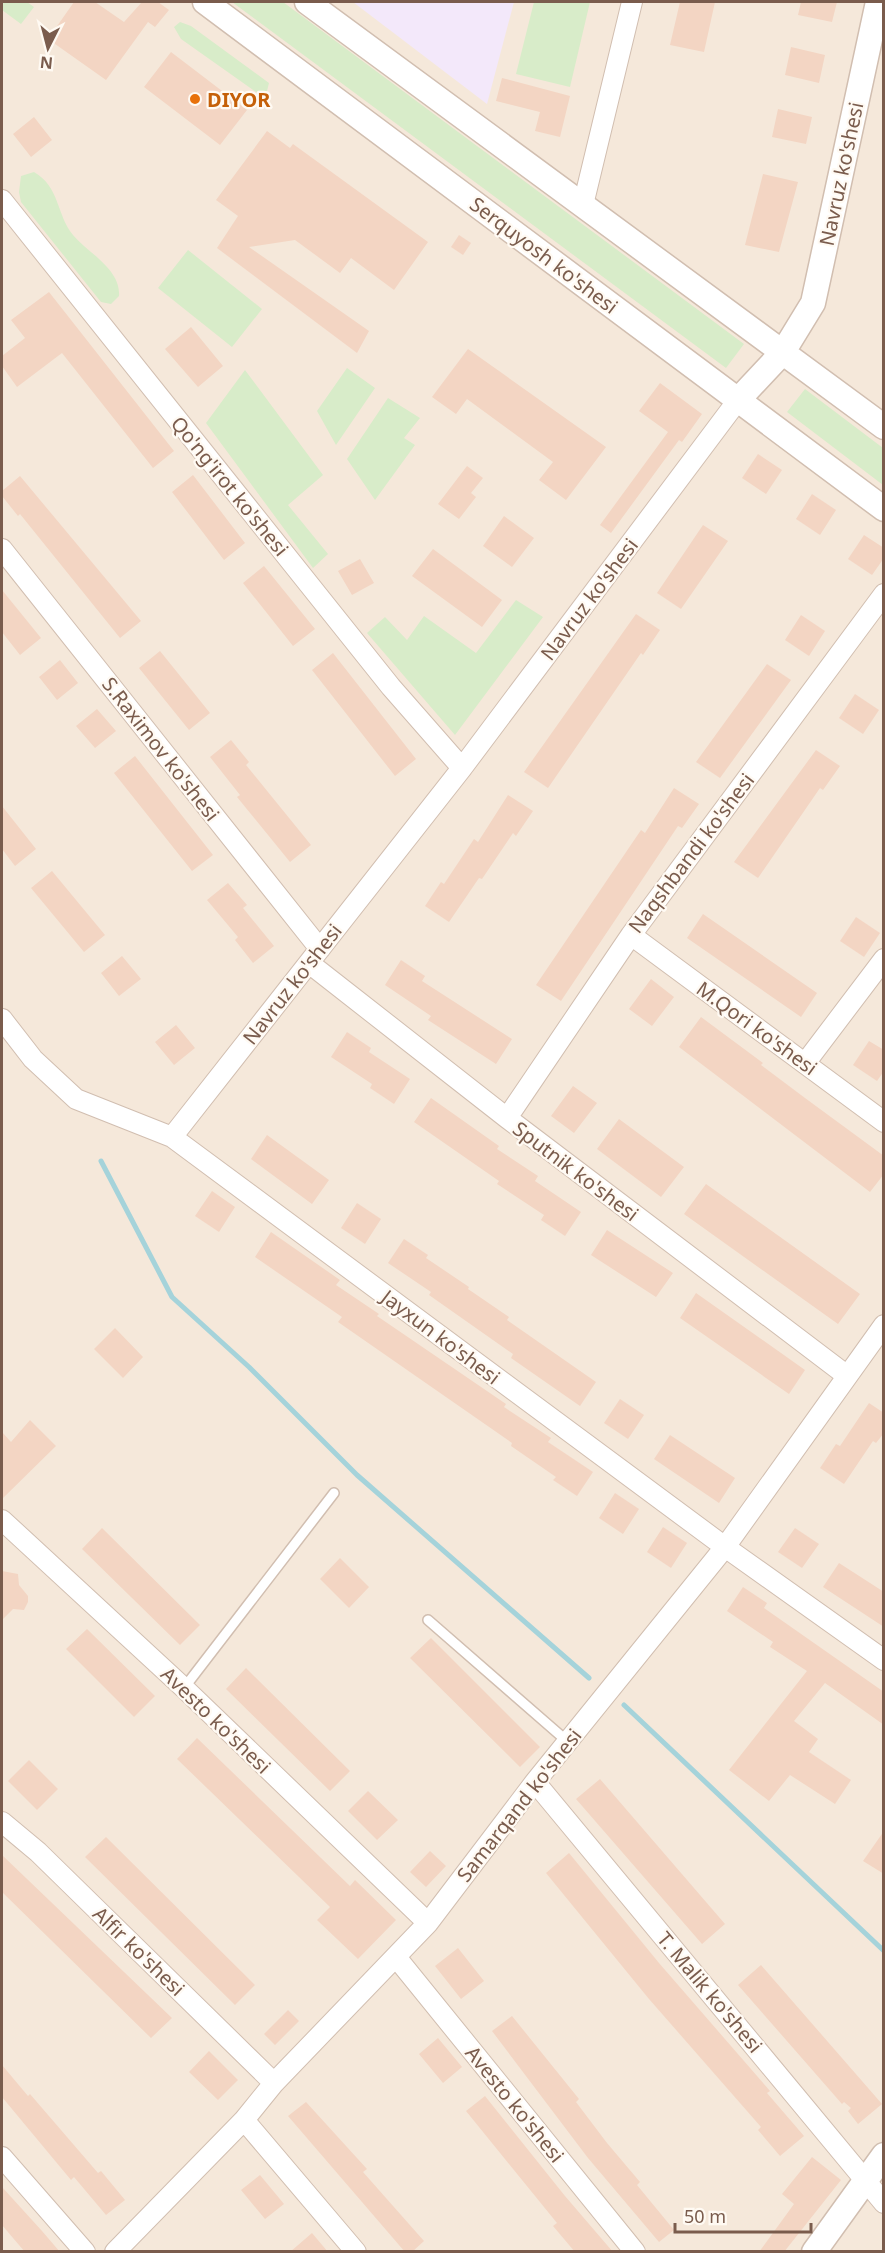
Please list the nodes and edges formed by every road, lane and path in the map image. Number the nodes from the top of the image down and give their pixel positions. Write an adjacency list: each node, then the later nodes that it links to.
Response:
1 (205, 2): 8 (street, Serquyosh ko'shesi)
2 (307, 2): 6 (street)
3 (632, 2): 6 (street)
4 (879, 2): 7 (street, Navruz ko'shesi)
5 (2, 200): 13 (street, Qo'ng'irot ko'shesi)
6 (583, 206): 7 (street)
7 (783, 352): 8 (street, Navruz ko'shesi); 9 (street)
8 (738, 400): 10 (street, Serquyosh ko'shesi); 13 (street, Navruz ko'shesi)
9 (884, 428)
10 (884, 509)
11 (2, 549): 15 (street, S.Raximov ko'shesi)
12 (884, 594): 14 (street, Naqshbandi ko'shesi)
13 (462, 768): 15 (street, Navruz ko'shesi)
14 (630, 935): 18 (street, M.Qori ko'shesi); 19 (street, Naqshbandi ko'shesi)
15 (315, 956): 19 (street, Sputnik ko'shesi); 21 (street, Navruz ko'shesi)
16 (884, 959): 18 (street)
17 (2, 1019): 21 (street, Jayxun ko'shesi)
18 (806, 1062): 20 (street, M.Qori ko'shesi)
19 (507, 1118): 23 (street, Sputnik ko'shesi)
20 (884, 1122)
21 (172, 1137): 26 (street, Jayxun ko'shesi)
22 (884, 1325): 23 (street, Samarqand ko'shesi)
23 (846, 1375): 26 (street, Samarqand ko'shesi)
24 (334, 1493): 29 (lane)
25 (2, 1520): 29 (street, Avesto ko'shesi)
26 (725, 1547): 28 (street, Jayxun ko'shesi); 30 (street, Samarqand ko'shesi)
27 (428, 1620): 30 (lane)
28 (884, 1660)
29 (184, 1688): 33 (street, Avesto ko'shesi)
30 (568, 1742): 31 (street, Samarqand ko'shesi)
31 (535, 1782): 33 (street, Samarqand ko'shesi); 39 (street, T. Malik ko'shesi)
32 (2, 1822): 35 (street, Alfir ko'shesi)
33 (428, 1923): 34 (street, Samarqand ko'shesi)
34 (396, 1957): 35 (street, Samarqand ko'shesi); 44 (street, Avesto ko'shesi)
35 (274, 2084): 36 (street, Samarqand ko'shesi)
36 (244, 2120): 42 (street, Samarqand ko'shesi); 43 (street)
37 (884, 2155): 39 (street)
38 (2, 2157): 41 (street)
39 (866, 2180): 40 (street, T. Malik ko'shesi); 45 (street)
40 (884, 2203)
41 (85, 2252)
42 (115, 2252)
43 (356, 2252)
44 (635, 2252)
45 (814, 2252)

